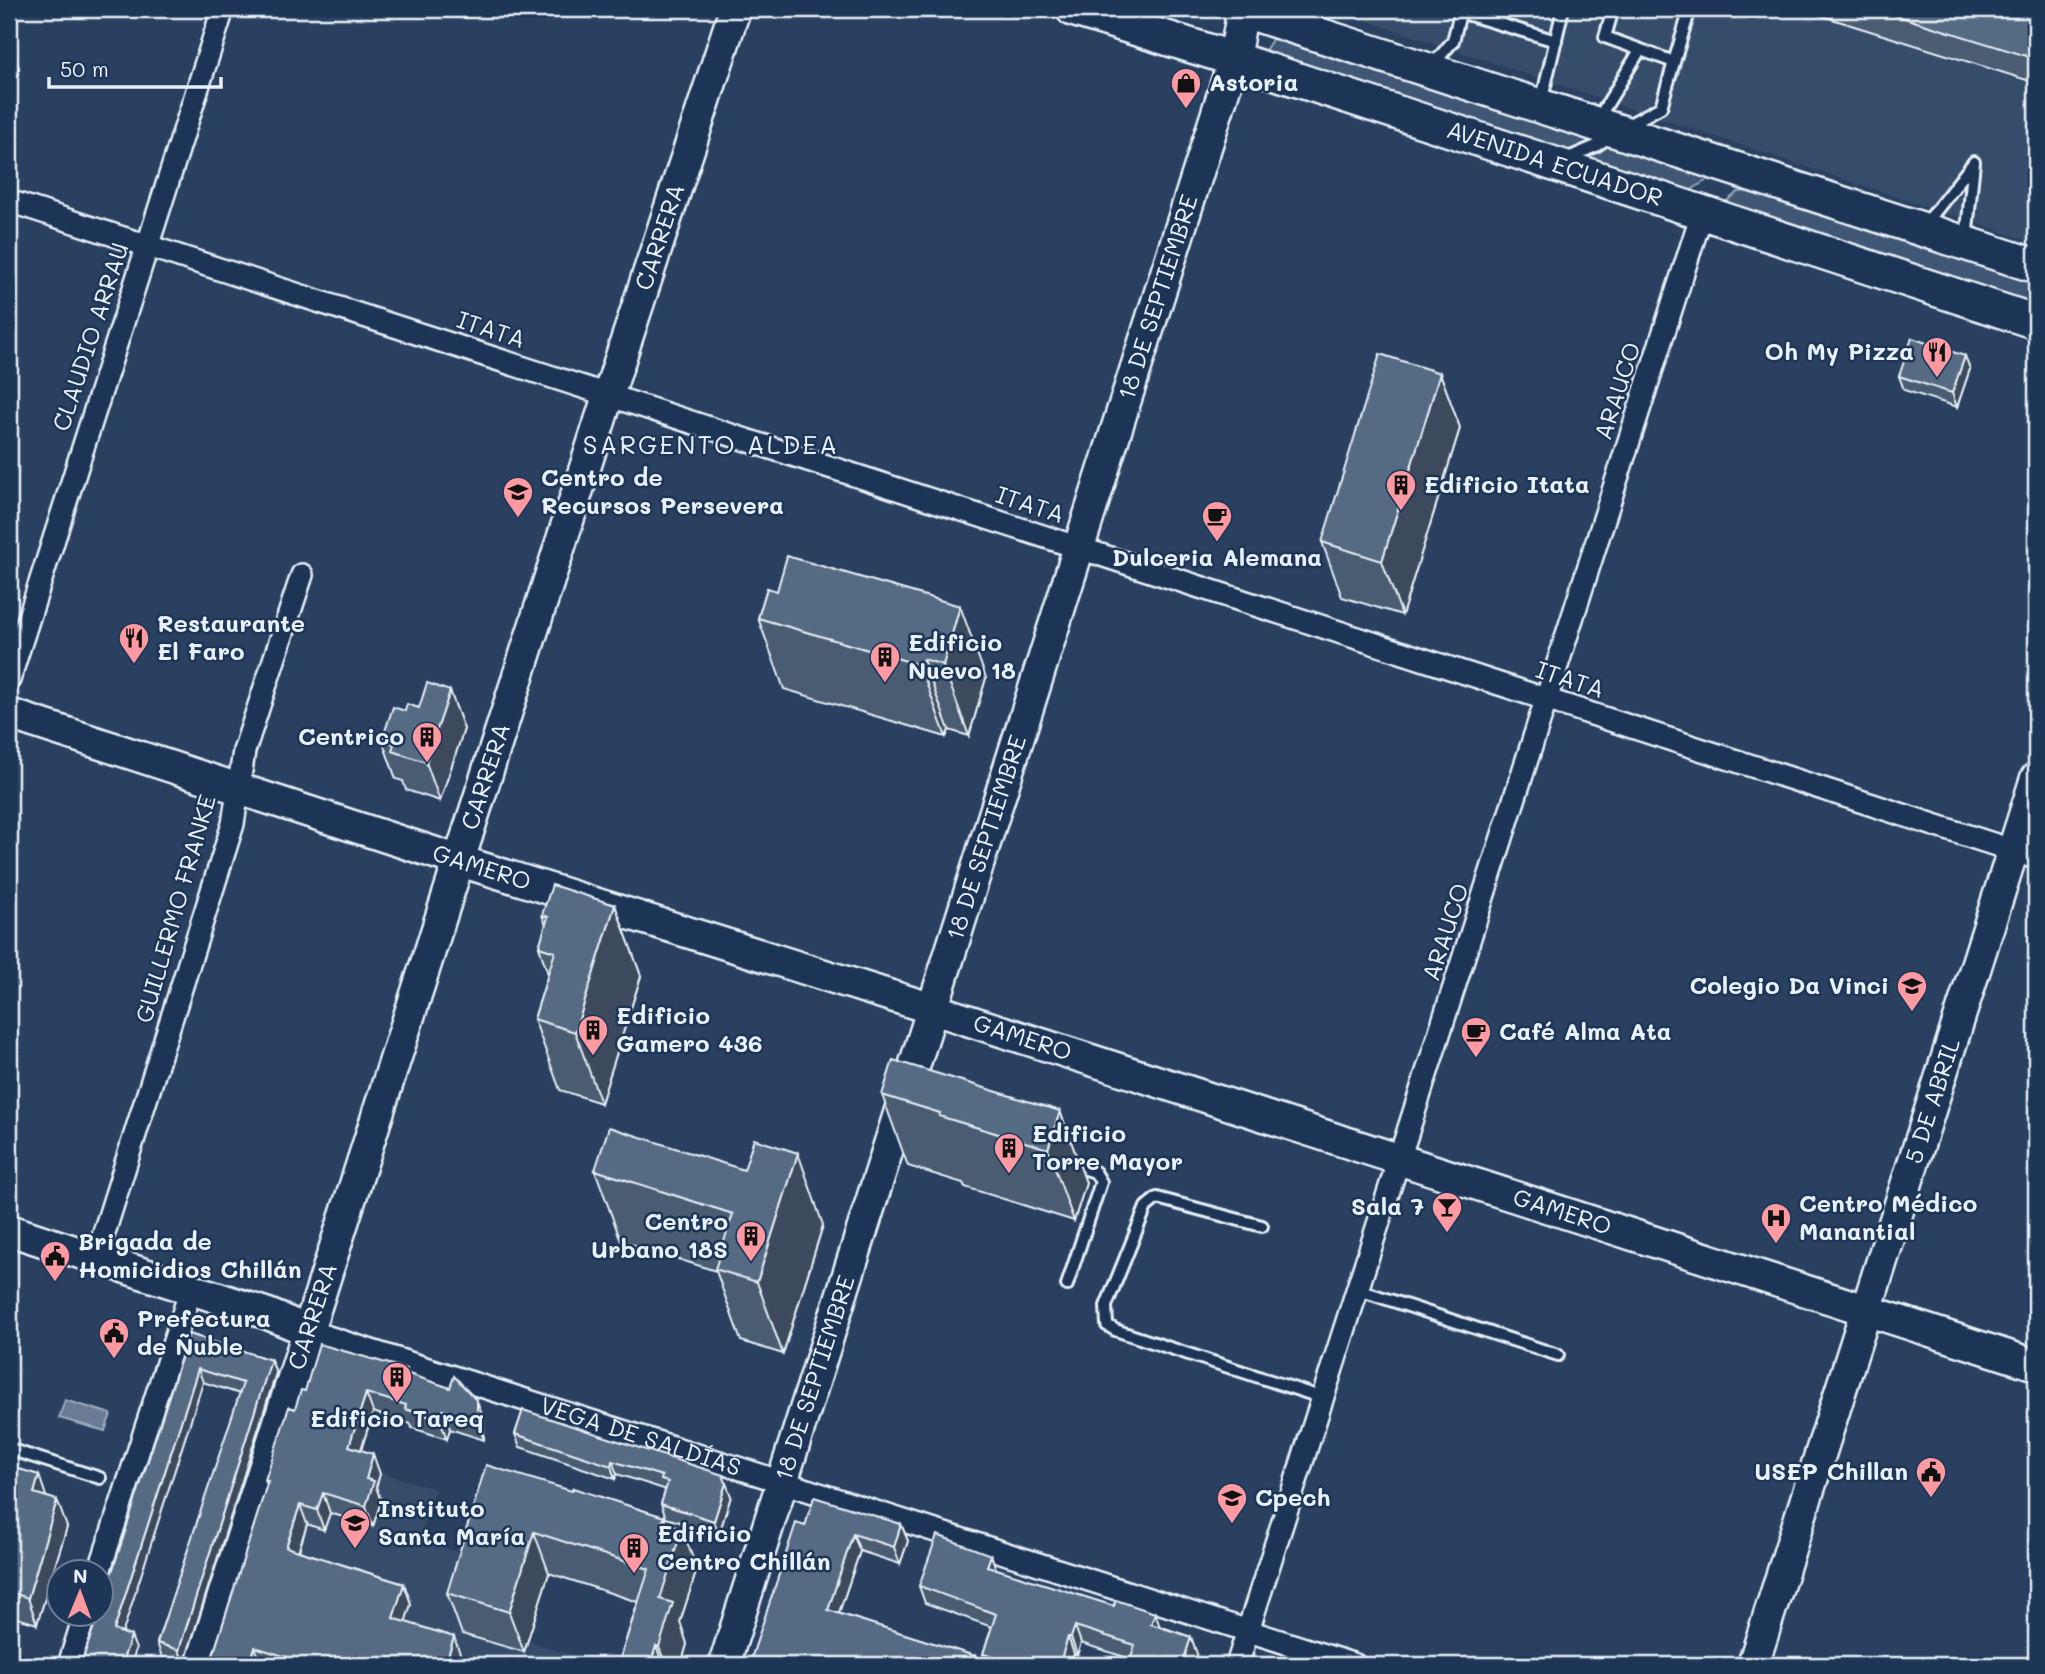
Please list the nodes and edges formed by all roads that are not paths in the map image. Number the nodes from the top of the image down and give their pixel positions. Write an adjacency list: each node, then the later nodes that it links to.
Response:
1 (223, 9): 22 (street, CLAUDIO ARRAU)
2 (735, 9): 25 (street, CARRERA)
3 (1073, 9): 11 (main road, AVENIDA ECUADOR)
4 (1242, 9): 11 (street, 18 DE SEPTIEMBRE); 13 (main road)
5 (1563, 9): 9 (lane)
6 (1614, 9): 10 (lane)
7 (1690, 9): 12 (lane)
8 (1461, 10): 9 (lane); 13 (lane)
9 (1556, 41): 14 (lane)
10 (1640, 50): 12 (lane); 15 (lane)
11 (1234, 59): 16 (main road, AVENIDA ECUADOR); 26 (street, 18 DE SEPTIEMBRE)
12 (1674, 62): 15 (lane)
13 (1428, 69): 14 (main road)
14 (1540, 106): 15 (main road)
15 (1607, 127): 16 (lane); 17 (main road)
16 (1541, 161): 19 (main road, AVENIDA ECUADOR)
17 (1769, 179): 19 (main road); 20 (main road)
18 (9, 201): 22 (street, ITATA)
19 (1702, 213): 24 (main road, AVENIDA ECUADOR); 29 (street, ARAUCO)
20 (1922, 229): 21 (main road); 21 (lane)
21 (1966, 243): 23 (main road)
22 (147, 246): 25 (street, ITATA); 28 (street, CLAUDIO ARRAU)
23 (2036, 266)
24 (2036, 322)
25 (608, 396): 26 (street, ITATA); 34 (street, CARRERA)
26 (1079, 549): 29 (street, ITATA); 35 (street, 18 DE SEPTIEMBRE)
27 (302, 575): 32 (street, GUILLERMO FRANKE)
28 (9, 680)
29 (1547, 700): 33 (street, ITATA); 37 (street, ARAUCO)
30 (9, 714): 32 (street, GAMERO)
31 (2036, 778): 33 (street, 5 DE ABRIL)
32 (238, 788): 34 (street, GAMERO); 40 (street, GUILLERMO FRANKE)
33 (2025, 854): 44 (street, 5 DE ABRIL)
34 (460, 861): 35 (street, GAMERO); 45 (street, CARRERA)
35 (933, 1009): 37 (street, GAMERO); 51 (street, 18 DE SEPTIEMBRE)
36 (1056, 1159): 41 (lane)
37 (1401, 1160): 43 (street, ARAUCO); 44 (street, GAMERO)
38 (1262, 1226): 48 (lane)
39 (9, 1230): 40 (street, VEGA DE SALDÍAS)
40 (96, 1258): 42 (street, VEGA DE SALDÍAS)
41 (1067, 1285)
42 (191, 1289): 45 (street, VEGA DE SALDÍAS); 52 (street)
43 (1359, 1290): 46 (lane); 48 (street, ARAUCO)
44 (1866, 1310): 47 (street, GAMERO); 60 (street, 5 DE ABRIL)
45 (309, 1331): 51 (street, VEGA DE SALDÍAS); 56 (street, CARRERA)
46 (1558, 1354)
47 (2036, 1365)
48 (1323, 1398): 54 (street, ARAUCO)
49 (9, 1449): 50 (lane)
50 (100, 1478)
51 (782, 1482): 54 (street, VEGA DE SALDÍAS); 57 (street, 18 DE SEPTIEMBRE)
52 (104, 1558)
53 (81, 1628): 55 (street)
54 (1248, 1631): 58 (street, ARAUCO); 59 (street, VEGA DE SALDÍAS)
55 (69, 1665)
56 (201, 1665)
57 (723, 1665)
58 (1237, 1665)
59 (1354, 1665)
60 (1753, 1665)

